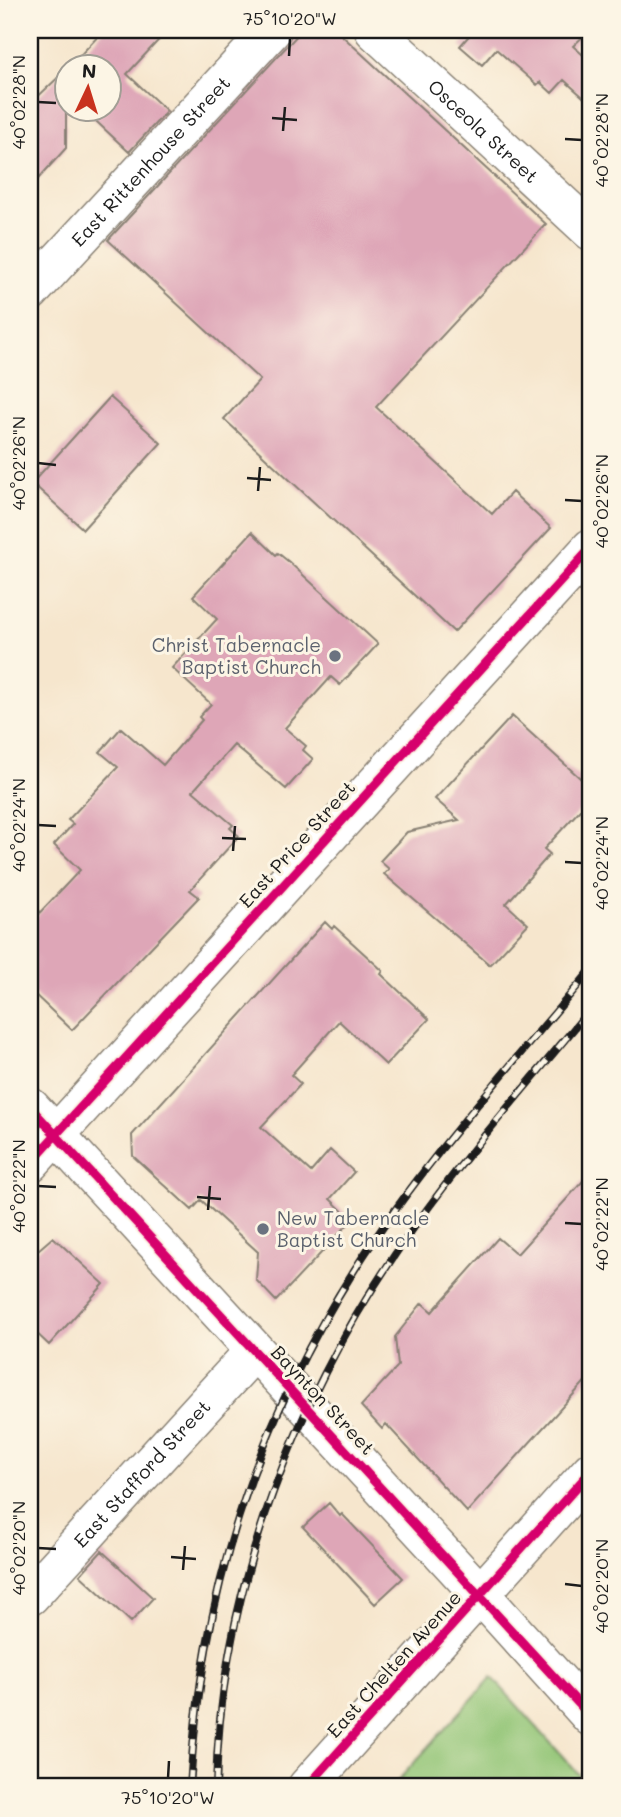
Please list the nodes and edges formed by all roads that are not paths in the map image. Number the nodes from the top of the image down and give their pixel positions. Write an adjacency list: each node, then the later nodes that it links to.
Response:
1 (272, 30): 4 (street, East Rittenhouse Street)
2 (374, 30): 3 (street, Osceola Street)
3 (591, 231)
4 (30, 292)
5 (591, 548): 7 (street, East Price Street)
6 (30, 1107): 7 (street, Baynton Street)
7 (55, 1135): 8 (street, East Price Street); 9 (street, Baynton Street)
8 (30, 1163)
9 (254, 1351): 11 (street, Baynton Street); 12 (street, East Stafford Street)
10 (591, 1471): 11 (street, East Chelten Avenue)
11 (481, 1595): 13 (street, Baynton Street); 14 (street, East Chelten Avenue)
12 (30, 1596)
13 (591, 1717)
14 (307, 1787)

